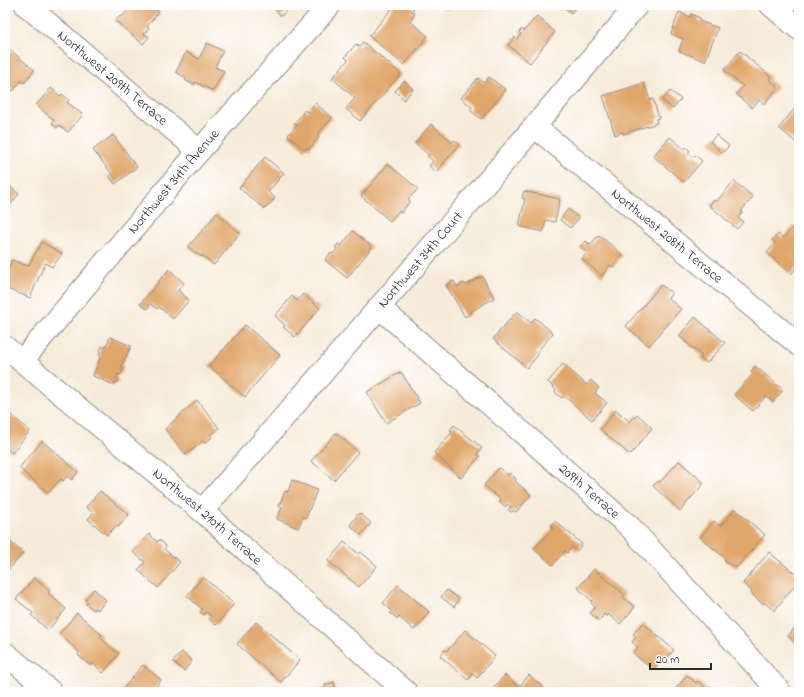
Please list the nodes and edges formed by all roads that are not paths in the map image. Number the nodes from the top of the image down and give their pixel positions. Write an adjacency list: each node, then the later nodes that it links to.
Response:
1 (26, 5): 7 (street, Northwest 209th Terrace)
2 (330, 5): 7 (street, Northwest 34th Avenue)
3 (637, 5): 6 (street, Northwest 34th Court)
4 (771, 5): 5 (street)
5 (799, 29)
6 (535, 127): 8 (street, Northwest 34th Court); 9 (street, Northwest 208th Terrace)
7 (199, 151): 11 (street, Northwest 34th Avenue)
8 (380, 308): 12 (street, Northwest 34th Court); 16 (street, 209th Terrace)
9 (799, 345)
10 (5, 347): 11 (street, Northwest 210th Terrace)
11 (22, 361): 12 (street, Northwest 210th Terrace)
12 (202, 511): 15 (street, Northwest 210th Terrace)
13 (5, 653): 14 (street)
14 (51, 692)
15 (405, 692)
16 (780, 692)

